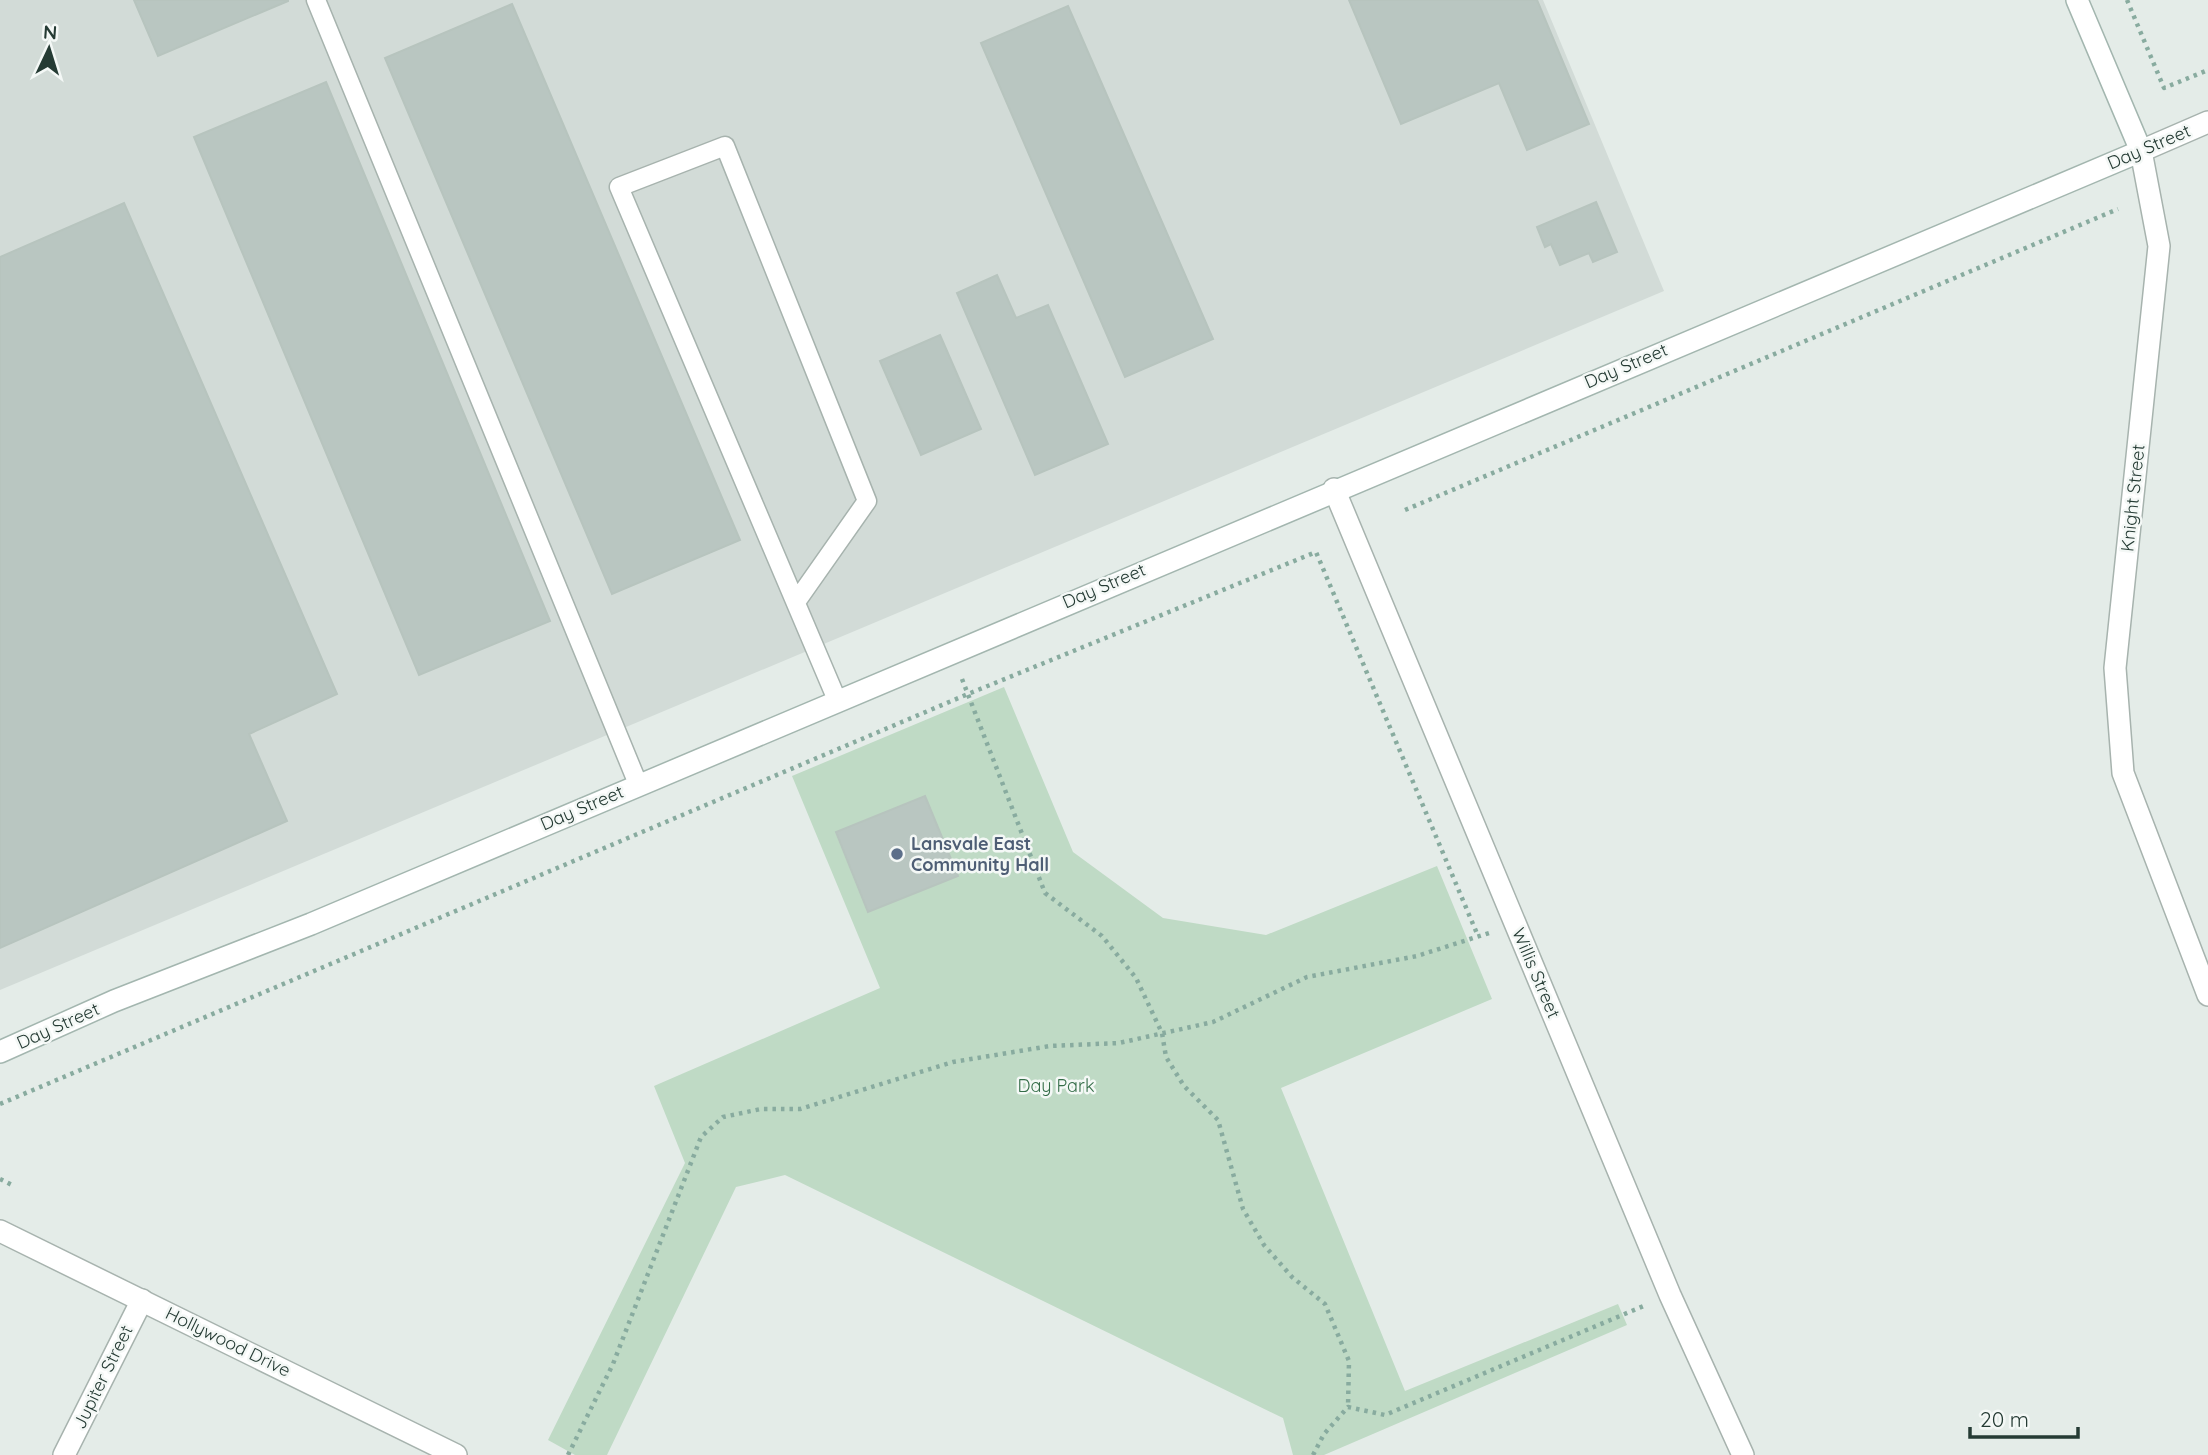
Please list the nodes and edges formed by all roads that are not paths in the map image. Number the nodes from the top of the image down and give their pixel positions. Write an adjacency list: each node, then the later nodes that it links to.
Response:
1 (316, 0): 8 (lane)
2 (2077, 0): 4 (street, Knight Street)
3 (2208, 122): 4 (street, Day Street)
4 (2141, 150): 5 (street, Day Street); 9 (street, Knight Street)
5 (1334, 489): 7 (street, Day Street); 15 (street, Willis Street)
6 (796, 603): 6 (lane); 7 (lane)
7 (837, 700): 8 (street, Day Street)
8 (638, 784): 10 (street, Day Street)
9 (2208, 995)
10 (0, 1052)
11 (0, 1231): 12 (street, Hollywood Drive)
12 (142, 1300): 13 (street, Jupiter Street); 14 (street, Hollywood Drive)
13 (64, 1455)
14 (456, 1455)
15 (1743, 1455)

